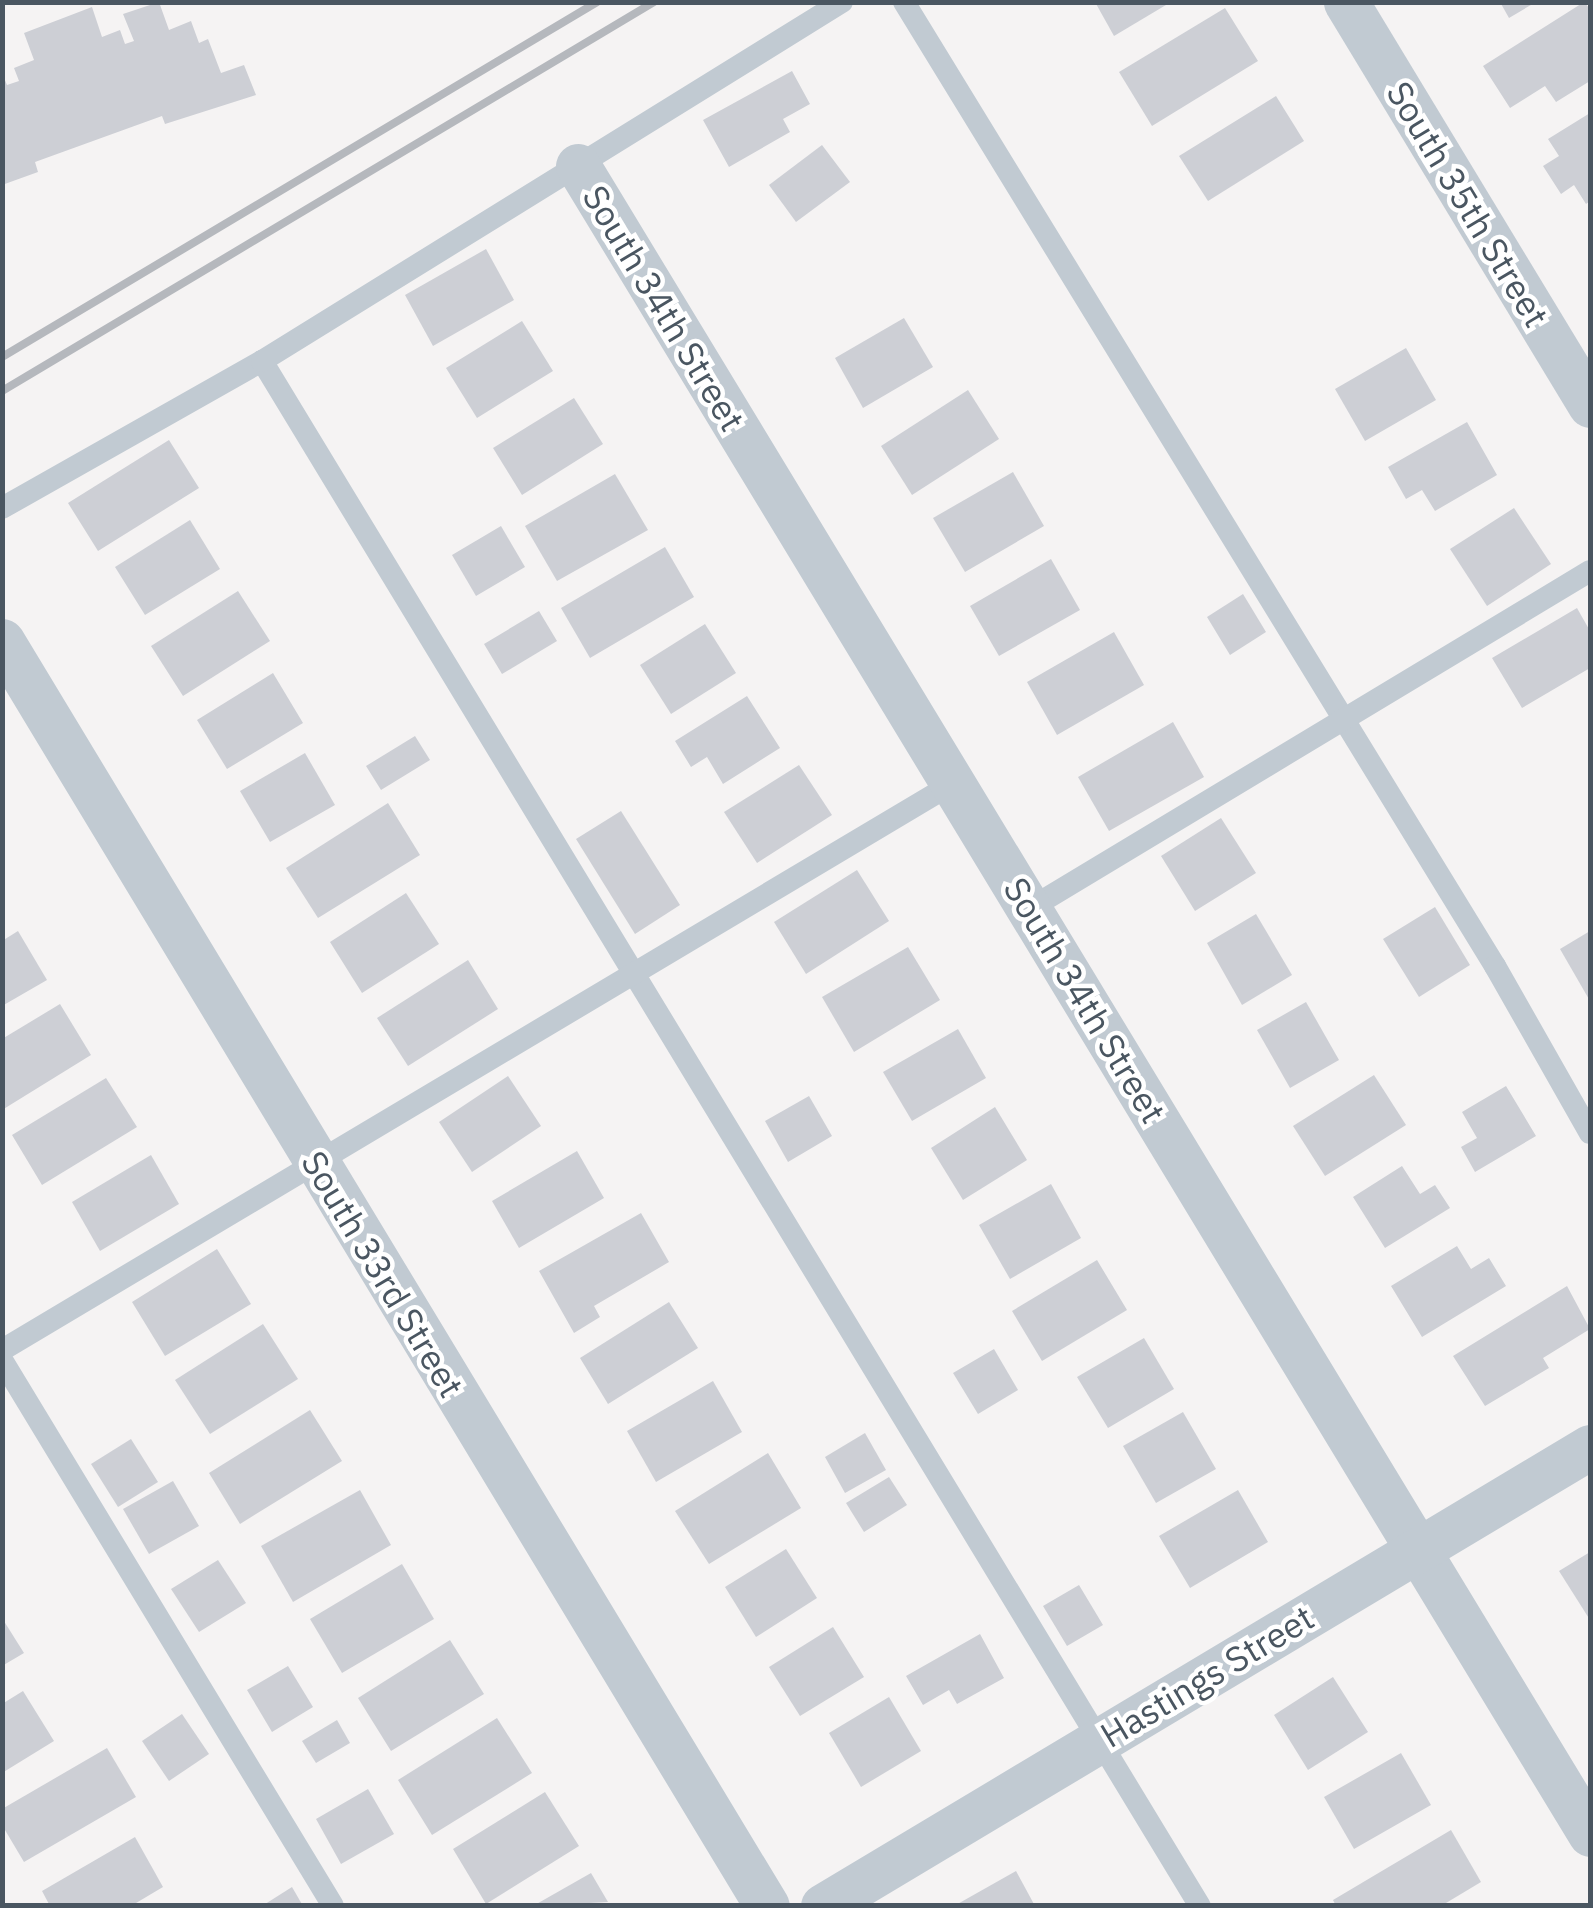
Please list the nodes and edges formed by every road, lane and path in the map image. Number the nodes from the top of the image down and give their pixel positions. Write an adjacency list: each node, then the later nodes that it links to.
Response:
1 (842, 2): 4 (lane)
2 (904, 2): 10 (lane)
3 (1346, 2): 6 (street, South 35th Street)
4 (578, 166): 5 (lane); 11 (street, South 34th Street)
5 (262, 361): 7 (lane); 13 (lane)
6 (1590, 405)
7 (2, 508)
8 (1590, 571): 10 (lane)
9 (2, 640): 15 (street, South 33rd Street)
10 (1343, 720): 12 (lane); 14 (lane)
11 (952, 784): 12 (street, South 34th Street); 13 (lane)
12 (1029, 909): 19 (street, South 34th Street)
13 (632, 972): 15 (lane); 20 (lane)
14 (1590, 1133)
15 (316, 1164): 16 (lane); 23 (street, South 33rd Street)
16 (2, 1350)
17 (2, 1360): 22 (lane)
18 (1590, 1447): 19 (street, Hastings Street)
19 (1420, 1548): 20 (street, Hastings Street); 21 (street, South 34th Street)
20 (1100, 1741): 24 (street, Hastings Street); 25 (lane)
21 (1590, 1834)
22 (333, 1906)
23 (767, 1906)
24 (823, 1906)
25 (1200, 1906)

